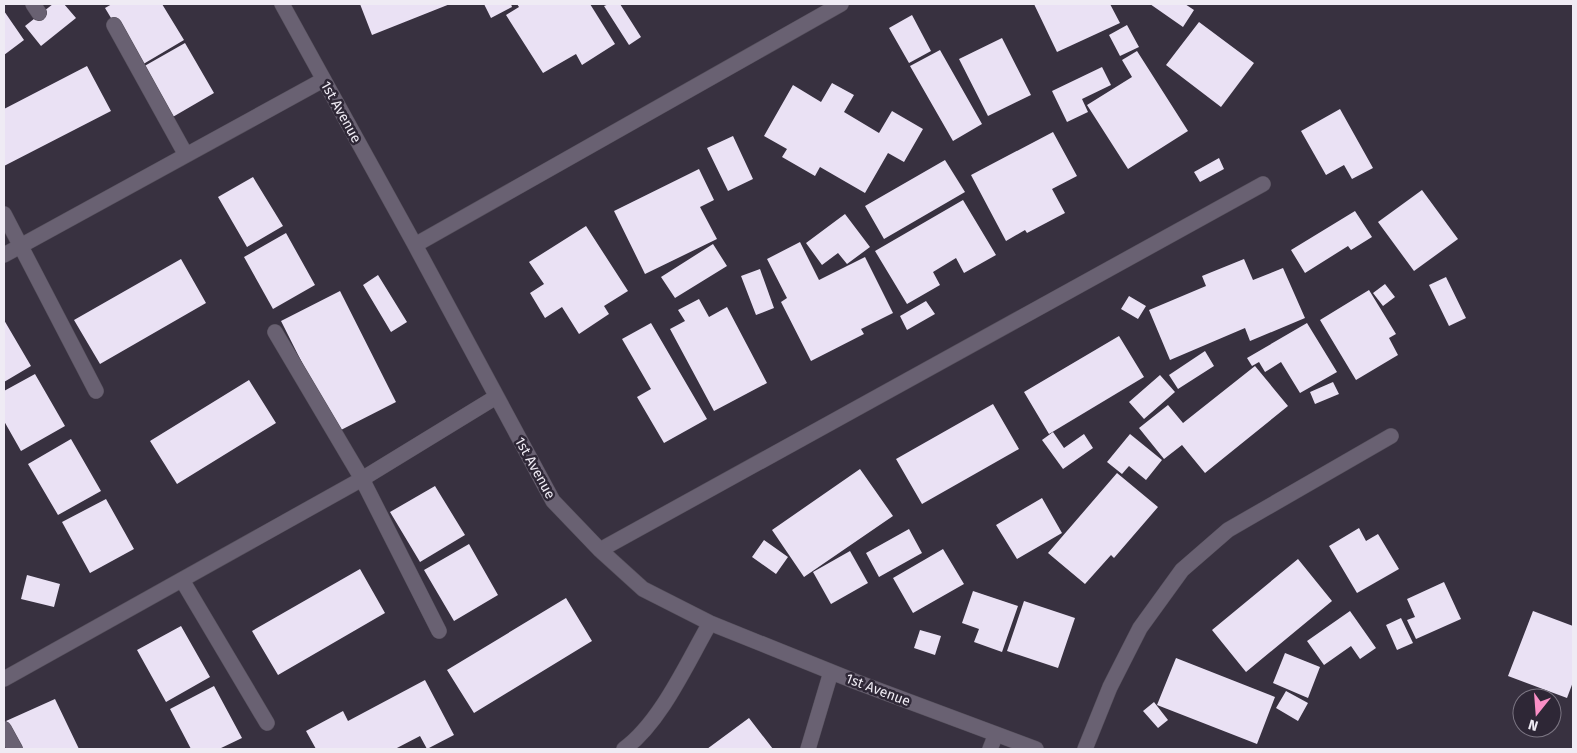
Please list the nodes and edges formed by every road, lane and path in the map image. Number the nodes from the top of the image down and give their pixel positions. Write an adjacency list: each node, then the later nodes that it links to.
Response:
1 (282, 4): 4 (street, 1st Avenue)
2 (841, 4): 8 (street)
3 (114, 25): 5 (street)
4 (324, 80): 5 (street); 8 (street, 1st Avenue)
5 (186, 155): 9 (street)
6 (1263, 184): 16 (street)
7 (4, 214): 9 (street)
8 (415, 245): 13 (street, 1st Avenue)
9 (20, 246): 10 (street); 12 (street)
10 (4, 255)
11 (274, 332): 15 (street)
12 (96, 391)
13 (496, 397): 15 (street); 16 (street, 1st Avenue)
14 (1391, 436): 30 (street)
15 (362, 479): 17 (street); 19 (street)
16 (600, 550): 18 (street, 1st Avenue)
17 (182, 580): 21 (street); 22 (street)
18 (710, 623): 20 (street, 1st Avenue); 26 (street)
19 (439, 631)
20 (831, 672): 24 (street, 1st Avenue); 27 (street)
21 (4, 679)
22 (268, 723)
23 (4, 729): 25 (street)
24 (996, 734): 28 (street); 29 (street, 1st Avenue)
25 (15, 749)
26 (624, 749)
27 (808, 749)
28 (990, 749)
29 (1036, 749)
30 (1085, 749)

